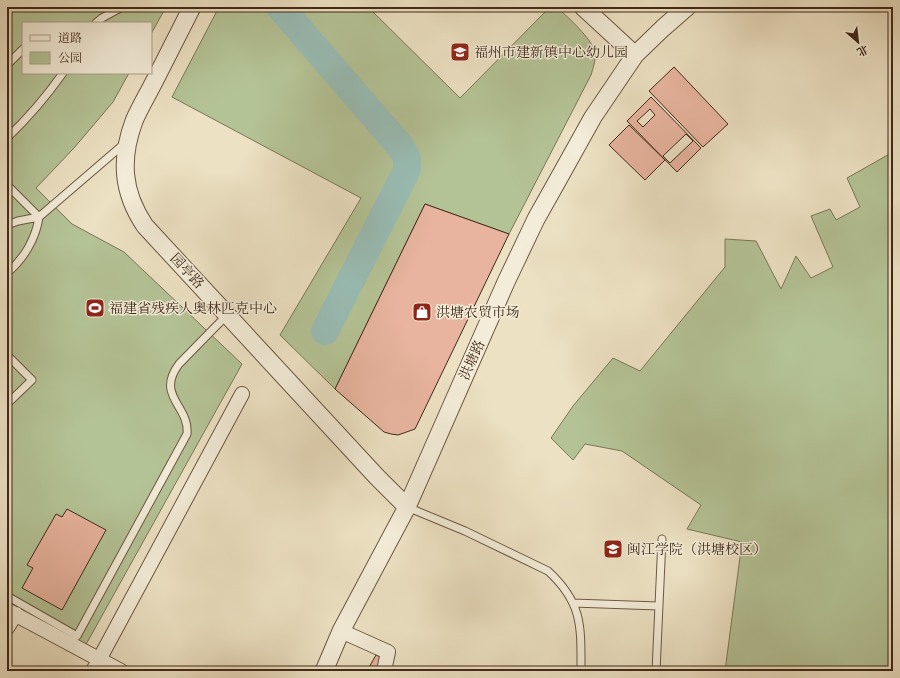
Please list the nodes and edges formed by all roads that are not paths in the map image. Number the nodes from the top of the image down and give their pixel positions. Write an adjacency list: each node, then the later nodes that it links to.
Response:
1 (122, 7): 5 (lane)
2 (192, 7): 11 (street, 园亭路)
3 (583, 7): 7 (street)
4 (687, 7): 7 (street, 洪塘路)
5 (97, 22)
6 (22, 50): 8 (lane)
7 (636, 55): 20 (street, 洪塘路)
8 (7, 65)
9 (62, 74): 10 (lane)
10 (7, 138)
11 (129, 140): 13 (lane); 16 (street, 园亭路)
12 (7, 185): 13 (lane)
13 (39, 217): 14 (lane); 15 (lane)
14 (7, 226)
15 (7, 273)
16 (227, 315): 20 (street, 园亭路); 22 (lane)
17 (7, 355): 19 (lane)
18 (242, 394): 28 (street)
19 (7, 404)
20 (407, 507): 23 (lane); 27 (street, 洪塘路)
21 (662, 539): 24 (lane)
22 (7, 596)
23 (573, 603): 24 (lane); 32 (lane)
24 (658, 606): 33 (lane)
25 (11, 612): 26 (street); 28 (street)
26 (7, 628)
27 (341, 631): 30 (street, 洪塘路); 31 (street)
28 (96, 665): 29 (street)
29 (121, 671)
30 (324, 671)
31 (384, 671)
32 (581, 671)
33 (656, 671)

